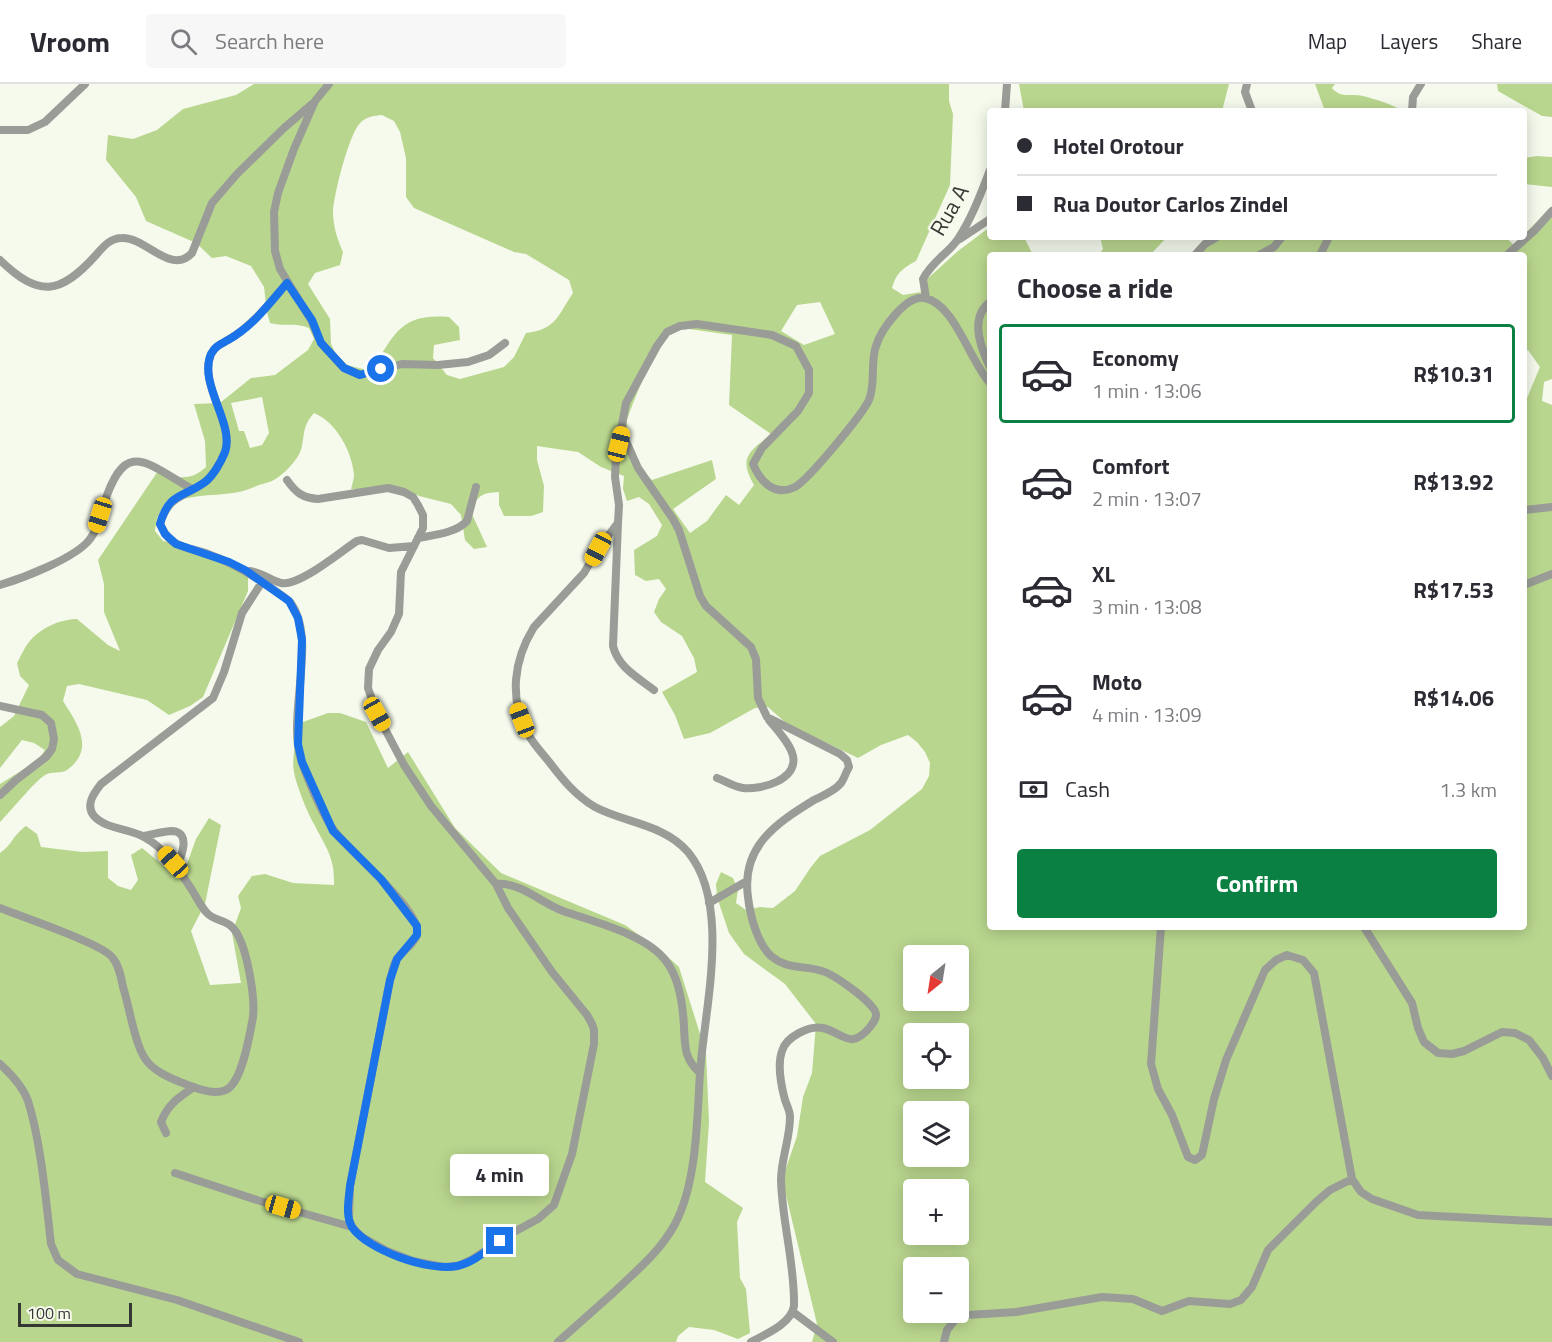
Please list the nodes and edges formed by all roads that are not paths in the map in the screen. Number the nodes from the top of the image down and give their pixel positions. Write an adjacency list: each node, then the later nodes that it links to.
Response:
1 (85, 84): 10 (street)
2 (329, 84): 6 (street)
3 (1007, 84): 7 (street)
4 (1246, 84): 8 (street)
5 (1421, 84): 9 (street)
6 (315, 101): 22 (street); 23 (street)
7 (1005, 108)
8 (1251, 108)
9 (1412, 108)
10 (0, 130)
11 (987, 177): 18 (street, Rua A)
12 (1552, 211): 14 (street)
13 (987, 221): 18 (street)
14 (1527, 235)
15 (1212, 240): 19 (street)
16 (1280, 240): 20 (street)
17 (1522, 240): 21 (street)
18 (957, 241): 24 (street, Rua A)
19 (1198, 252)
20 (1265, 252)
21 (1510, 252)
22 (0, 260)
23 (287, 283): 26 (street); 32 (street)
24 (926, 298): 28 (street); 29 (street)
25 (987, 304): 27 (street)
26 (505, 343)
27 (987, 361)
28 (987, 378)
29 (622, 432): 35 (street); 44 (street)
30 (287, 480): 36 (street)
31 (476, 487): 36 (street)
32 (192, 489): 37 (street); 41 (street)
33 (1552, 507): 34 (street)
34 (1527, 510)
35 (618, 522): 42 (street); 51 (street)
36 (416, 542): 37 (street); 50 (street)
37 (245, 570): 39 (street)
38 (1552, 574): 40 (street)
39 (262, 582): 47 (street); 63 (street)
40 (1527, 584)
41 (0, 585)
42 (654, 690)
43 (0, 706): 46 (street)
44 (768, 717): 45 (street); 49 (street)
45 (717, 778)
46 (0, 795)
47 (143, 836): 48 (street); 48 (street)
48 (176, 867): 58 (street)
49 (747, 881): 51 (street); 64 (street)
50 (496, 884): 56 (street); 63 (street)
51 (710, 903): 56 (street)
52 (0, 908): 58 (street)
53 (1161, 930): 61 (street)
54 (1366, 930): 57 (street)
55 (0, 1064): 65 (street)
56 (700, 1073): 66 (street)
57 (1552, 1076)
58 (194, 1088): 59 (street)
59 (166, 1133)
60 (175, 1173): 63 (street)
61 (1352, 1179): 62 (street); 69 (street)
62 (1552, 1222)
63 (352, 1227)
64 (793, 1312): 67 (street); 68 (street)
65 (299, 1342)
66 (558, 1342)
67 (751, 1342)
68 (833, 1342)
69 (944, 1342)

